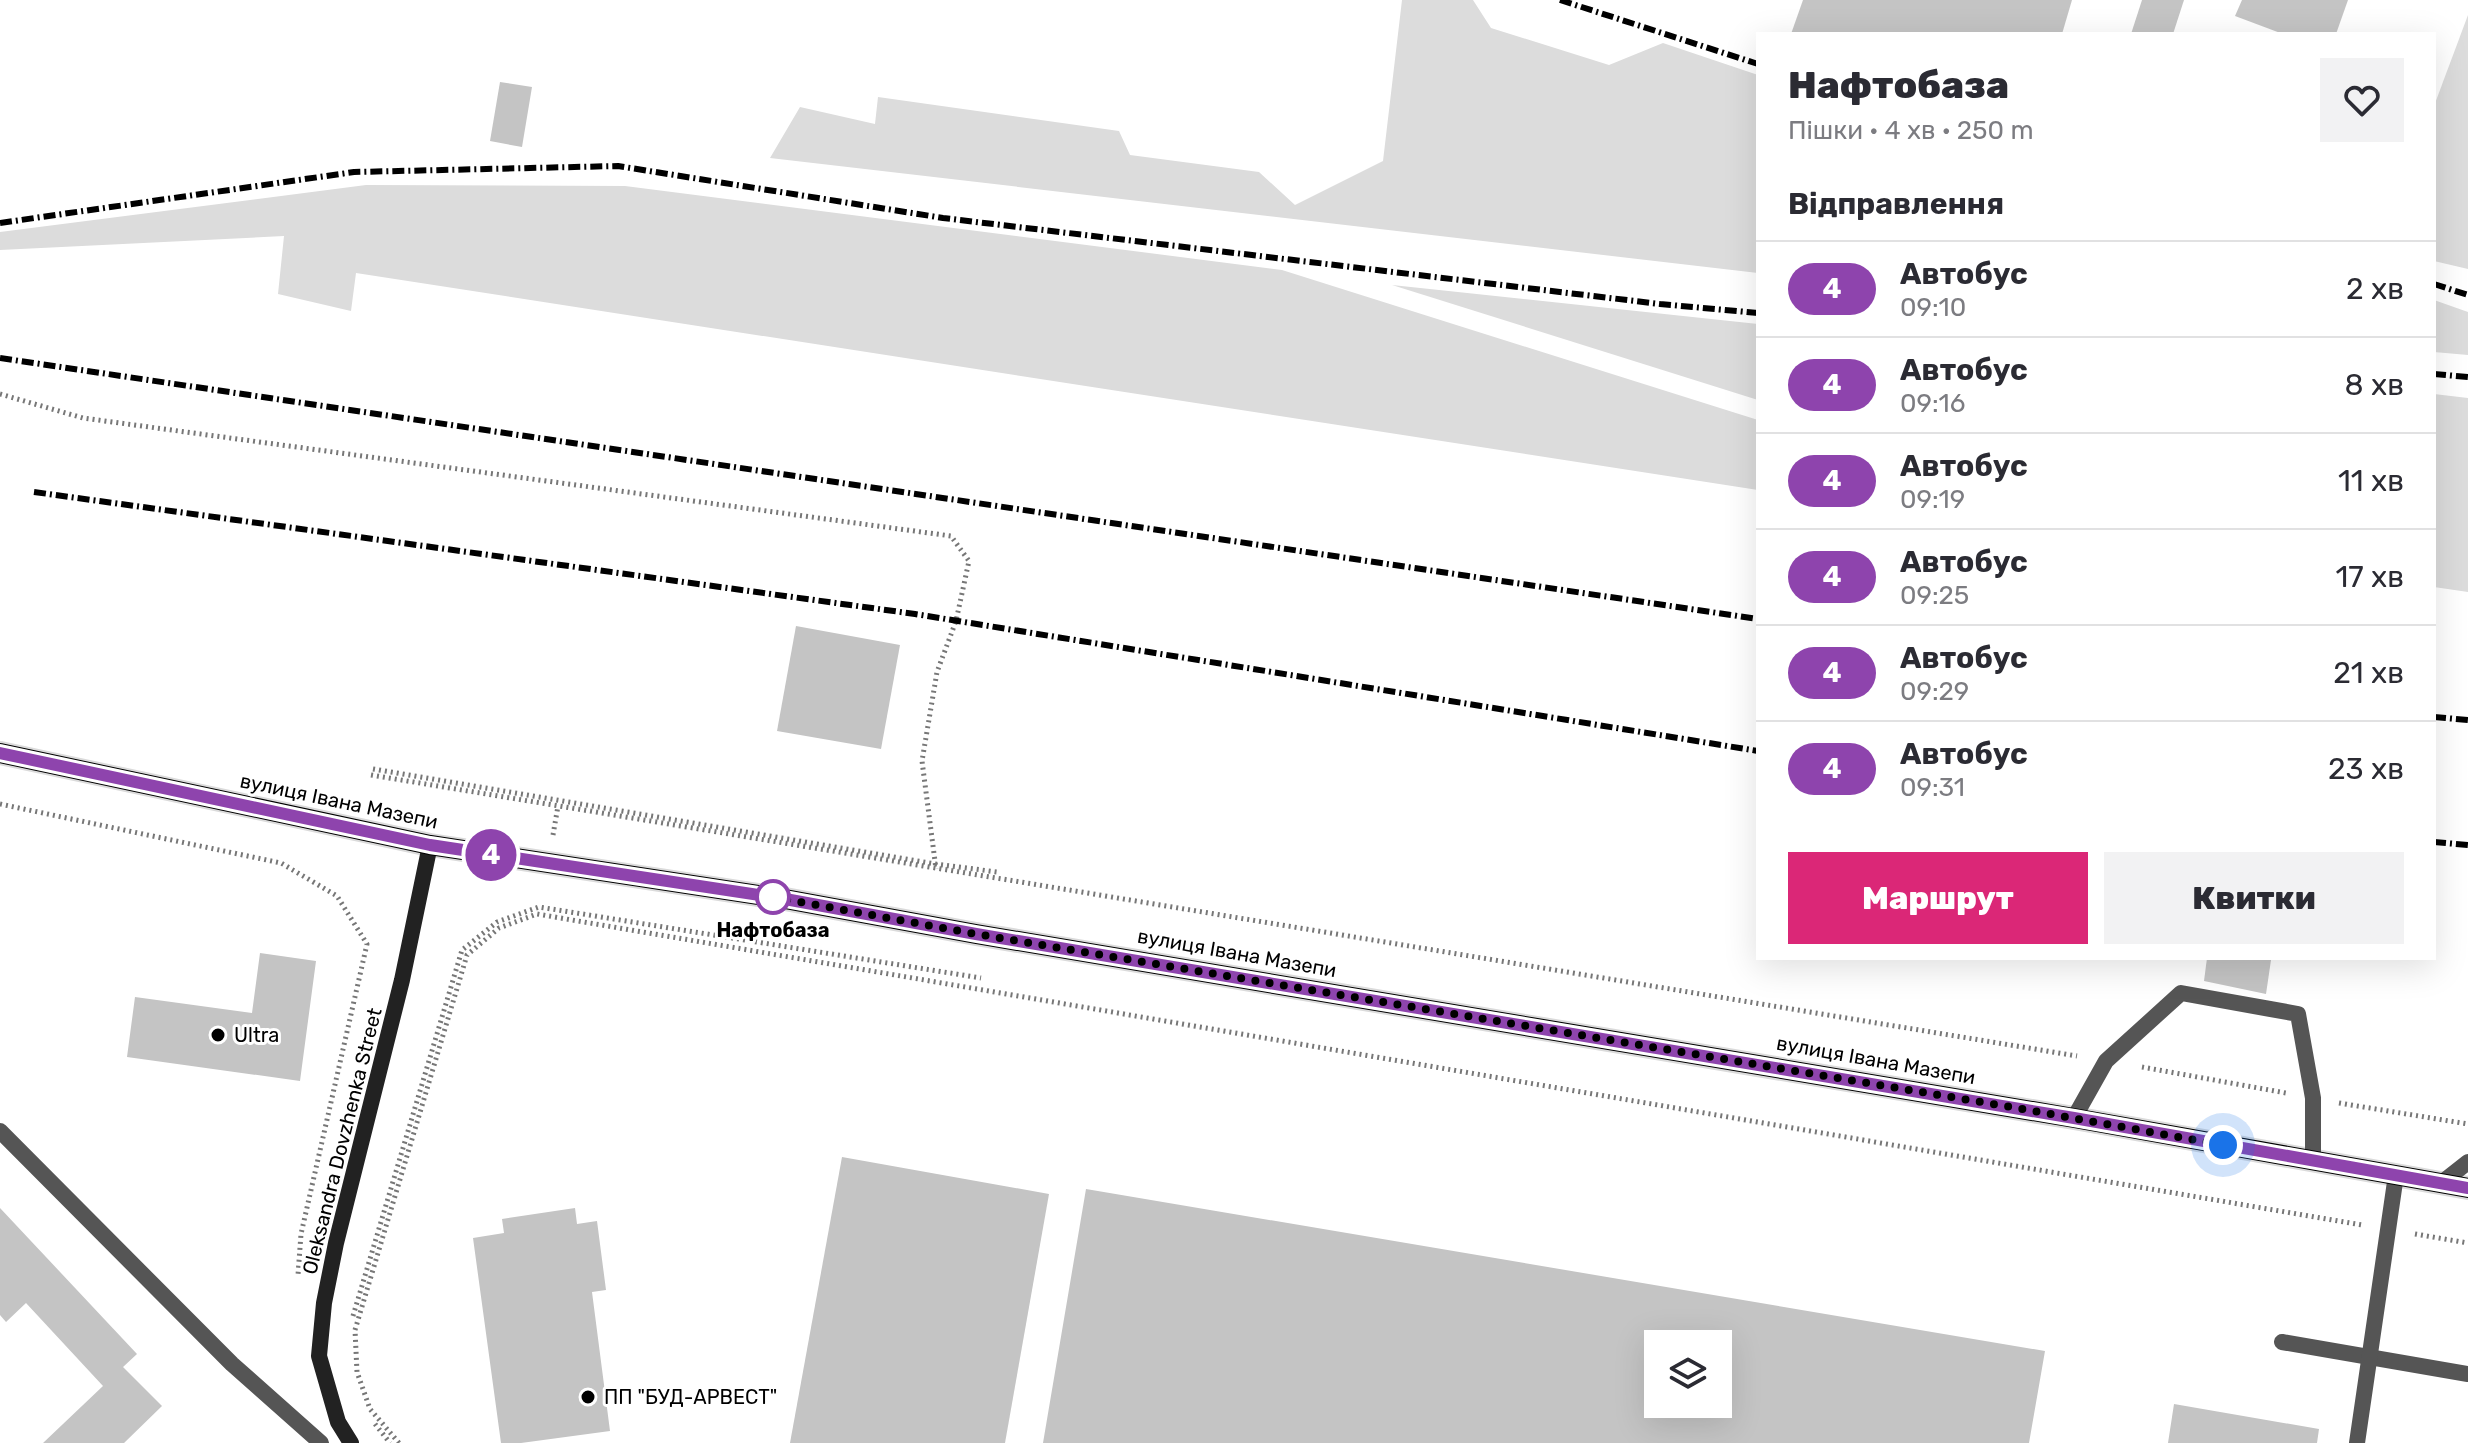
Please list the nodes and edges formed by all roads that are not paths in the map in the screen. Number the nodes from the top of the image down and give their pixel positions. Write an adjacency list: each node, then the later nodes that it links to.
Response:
1 (0, 753): 2 (main road, вулиця Івана Мазепи)
2 (430, 845): 3 (main road, вулиця Івана Мазепи); 14 (main road, Oleksandra Dovzhenka Street)
3 (2074, 1118): 5 (main road, вулиця Івана Мазепи); 5 (street)
4 (0, 1131): 13 (street)
5 (2313, 1161): 7 (main road, вулиця Івана Мазепи)
6 (2468, 1162): 8 (street)
7 (2396, 1175): 8 (main road, вулиця Івана Мазепи); 11 (street)
8 (2440, 1184): 9 (main road, вулиця Івана Мазепи)
9 (2468, 1188)
10 (2282, 1342): 11 (street)
11 (2368, 1356): 12 (street); 15 (street)
12 (2468, 1374)
13 (321, 1443)
14 (351, 1443)
15 (2357, 1443)

